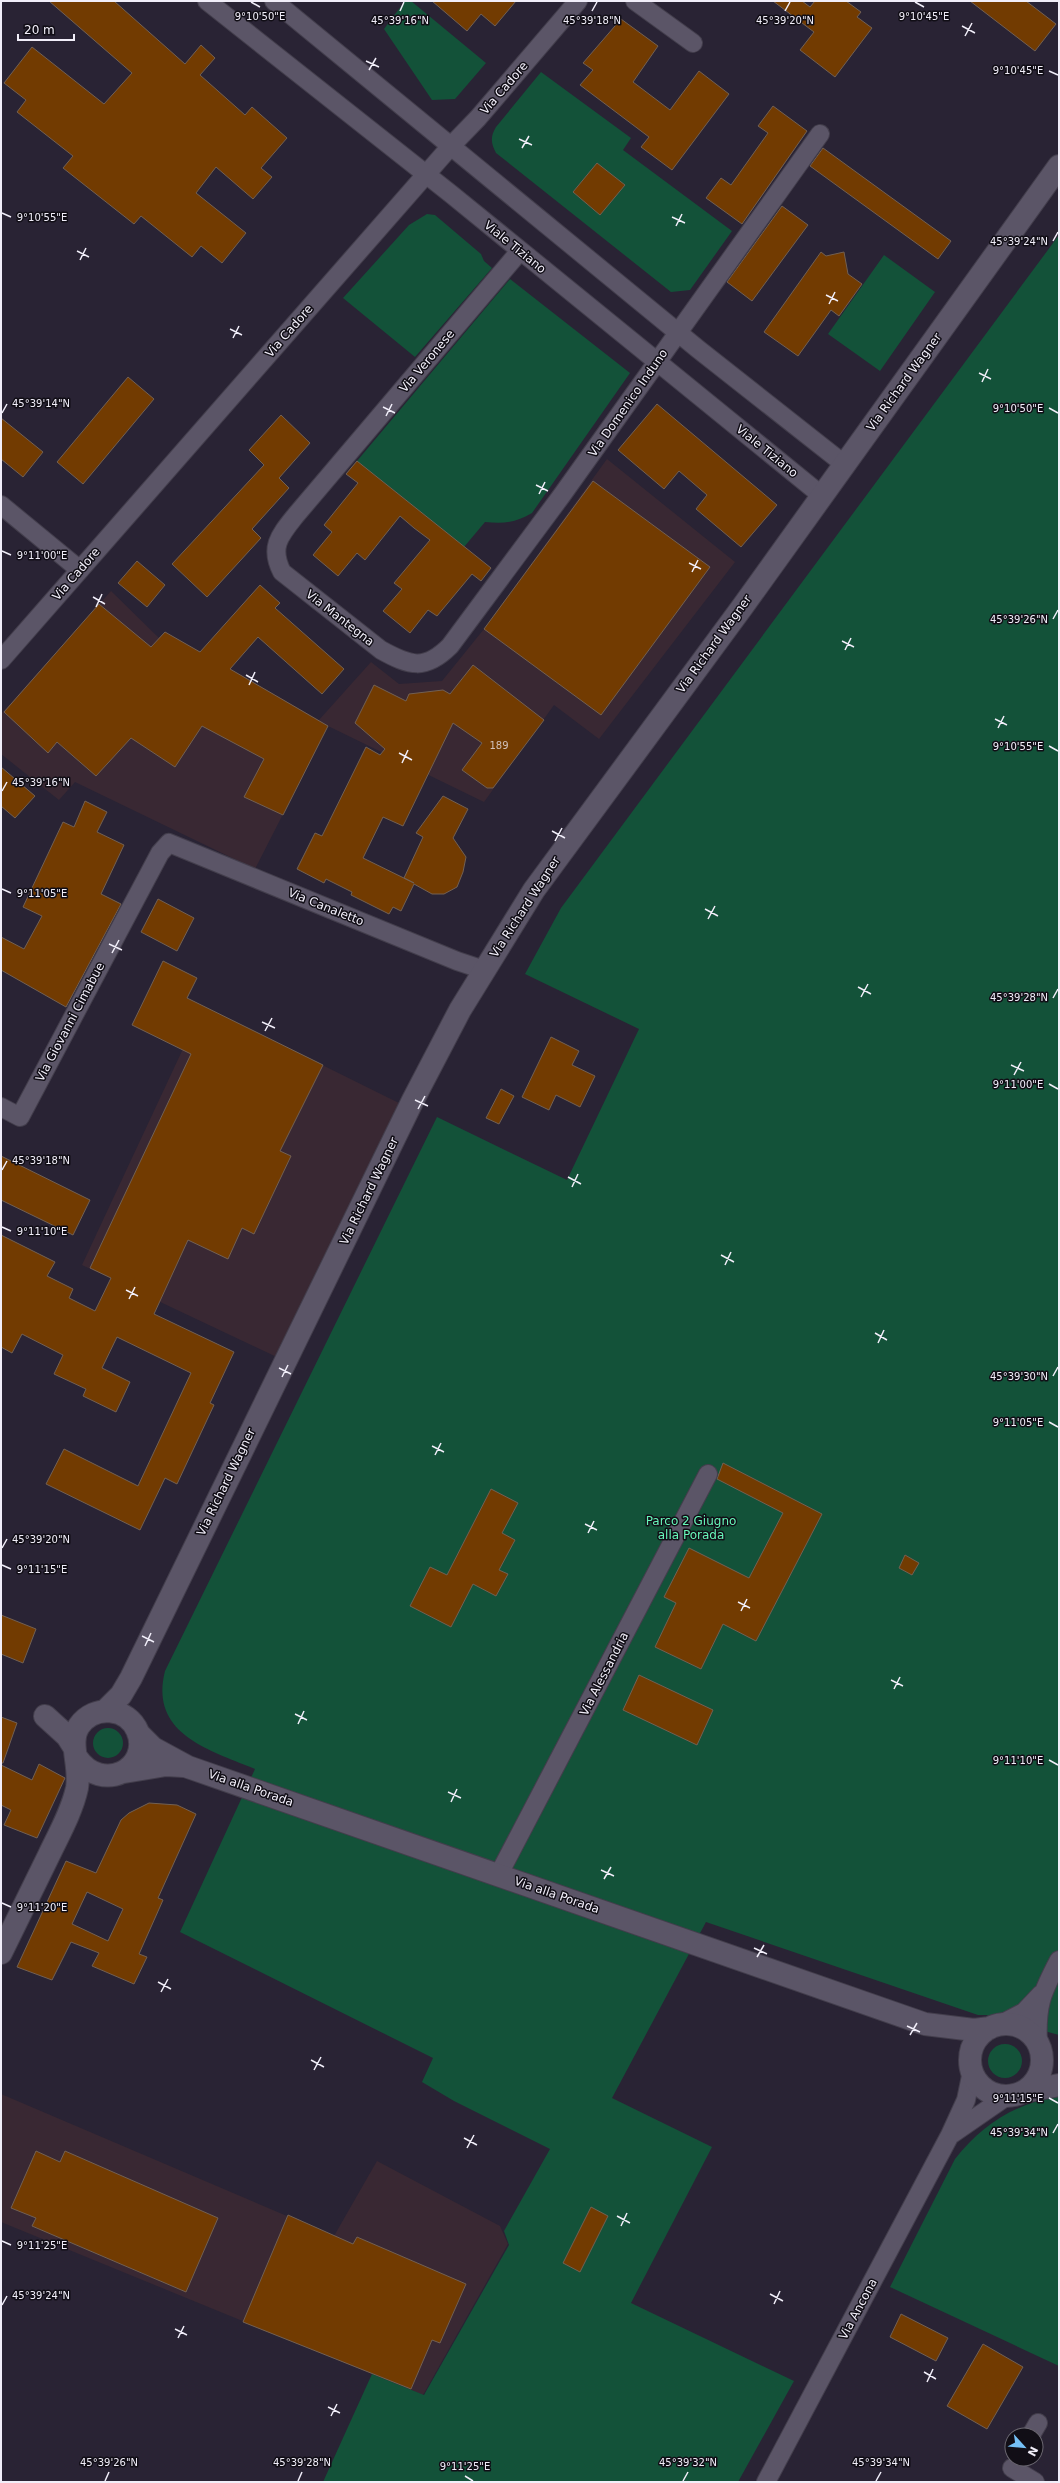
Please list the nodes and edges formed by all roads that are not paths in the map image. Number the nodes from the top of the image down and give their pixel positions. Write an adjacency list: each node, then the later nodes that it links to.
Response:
1 (207, 1): 9 (street, Viale Tiziano)
2 (274, 1): 7 (street)
3 (578, 1): 7 (street, Via Cadore)
4 (635, 1): 5 (street)
5 (694, 43)
6 (820, 134): 11 (street, Via Domenico Induno)
7 (450, 146): 9 (street, Via Cadore); 11 (street)
8 (1059, 166): 13 (street, Via Richard Wagner)
9 (426, 174): 10 (street, Viale Tiziano); 17 (street, Via Cadore)
10 (520, 251): 12 (street, Viale Tiziano); 16 (street, Via Veronese)
11 (678, 333): 12 (street, Via Domenico Induno); 13 (street)
12 (657, 361): 14 (street, Viale Tiziano); 19 (street, Via Domenico Induno)
13 (844, 464): 14 (street, Via Richard Wagner)
14 (821, 495): 21 (street, Via Richard Wagner)
15 (1, 505): 17 (street)
16 (276, 547): 19 (street, Via Mantegna)
17 (80, 570): 18 (street, Via Cadore)
18 (1, 660)
19 (426, 663)
20 (169, 843): 21 (street, Via Canaletto); 22 (street, Via Giovanni Cimabue)
21 (484, 970): 24 (street, Via Richard Wagner)
22 (1, 1107)
23 (708, 1474): 31 (street, Via Alessandria)
24 (131, 1678): 25 (street, Via Richard Wagner); 26 (street, Via Richard Wagner)
25 (95, 1715): 26 (street); 27 (street); 27 (street)
26 (136, 1728): 28 (street, Via alla Porada); 29 (street)
27 (76, 1753): 29 (street); 30 (street)
28 (188, 1767): 29 (street, Via alla Porada); 31 (street, Via alla Porada)
29 (119, 1774): 30 (street)
30 (63, 1826): 32 (street)
31 (499, 1874): 35 (street, Via alla Porada)
32 (1, 1953)
33 (1059, 1960): 34 (street)
34 (1041, 1994): 36 (street); 37 (street)
35 (924, 2024): 36 (street, Via alla Porada); 39 (street, Via alla Porada)
36 (996, 2026): 37 (street); 39 (street)
37 (1038, 2045): 38 (street); 41 (street)
38 (1059, 2064)
39 (971, 2066): 41 (street); 42 (street, Via Ancona)
40 (1059, 2085): 41 (street)
41 (1015, 2094): 42 (street, Via Ancona)
42 (950, 2135): 44 (street, Via Ancona)
43 (1011, 2470): 45 (street)
44 (766, 2482)
45 (1036, 2482)

